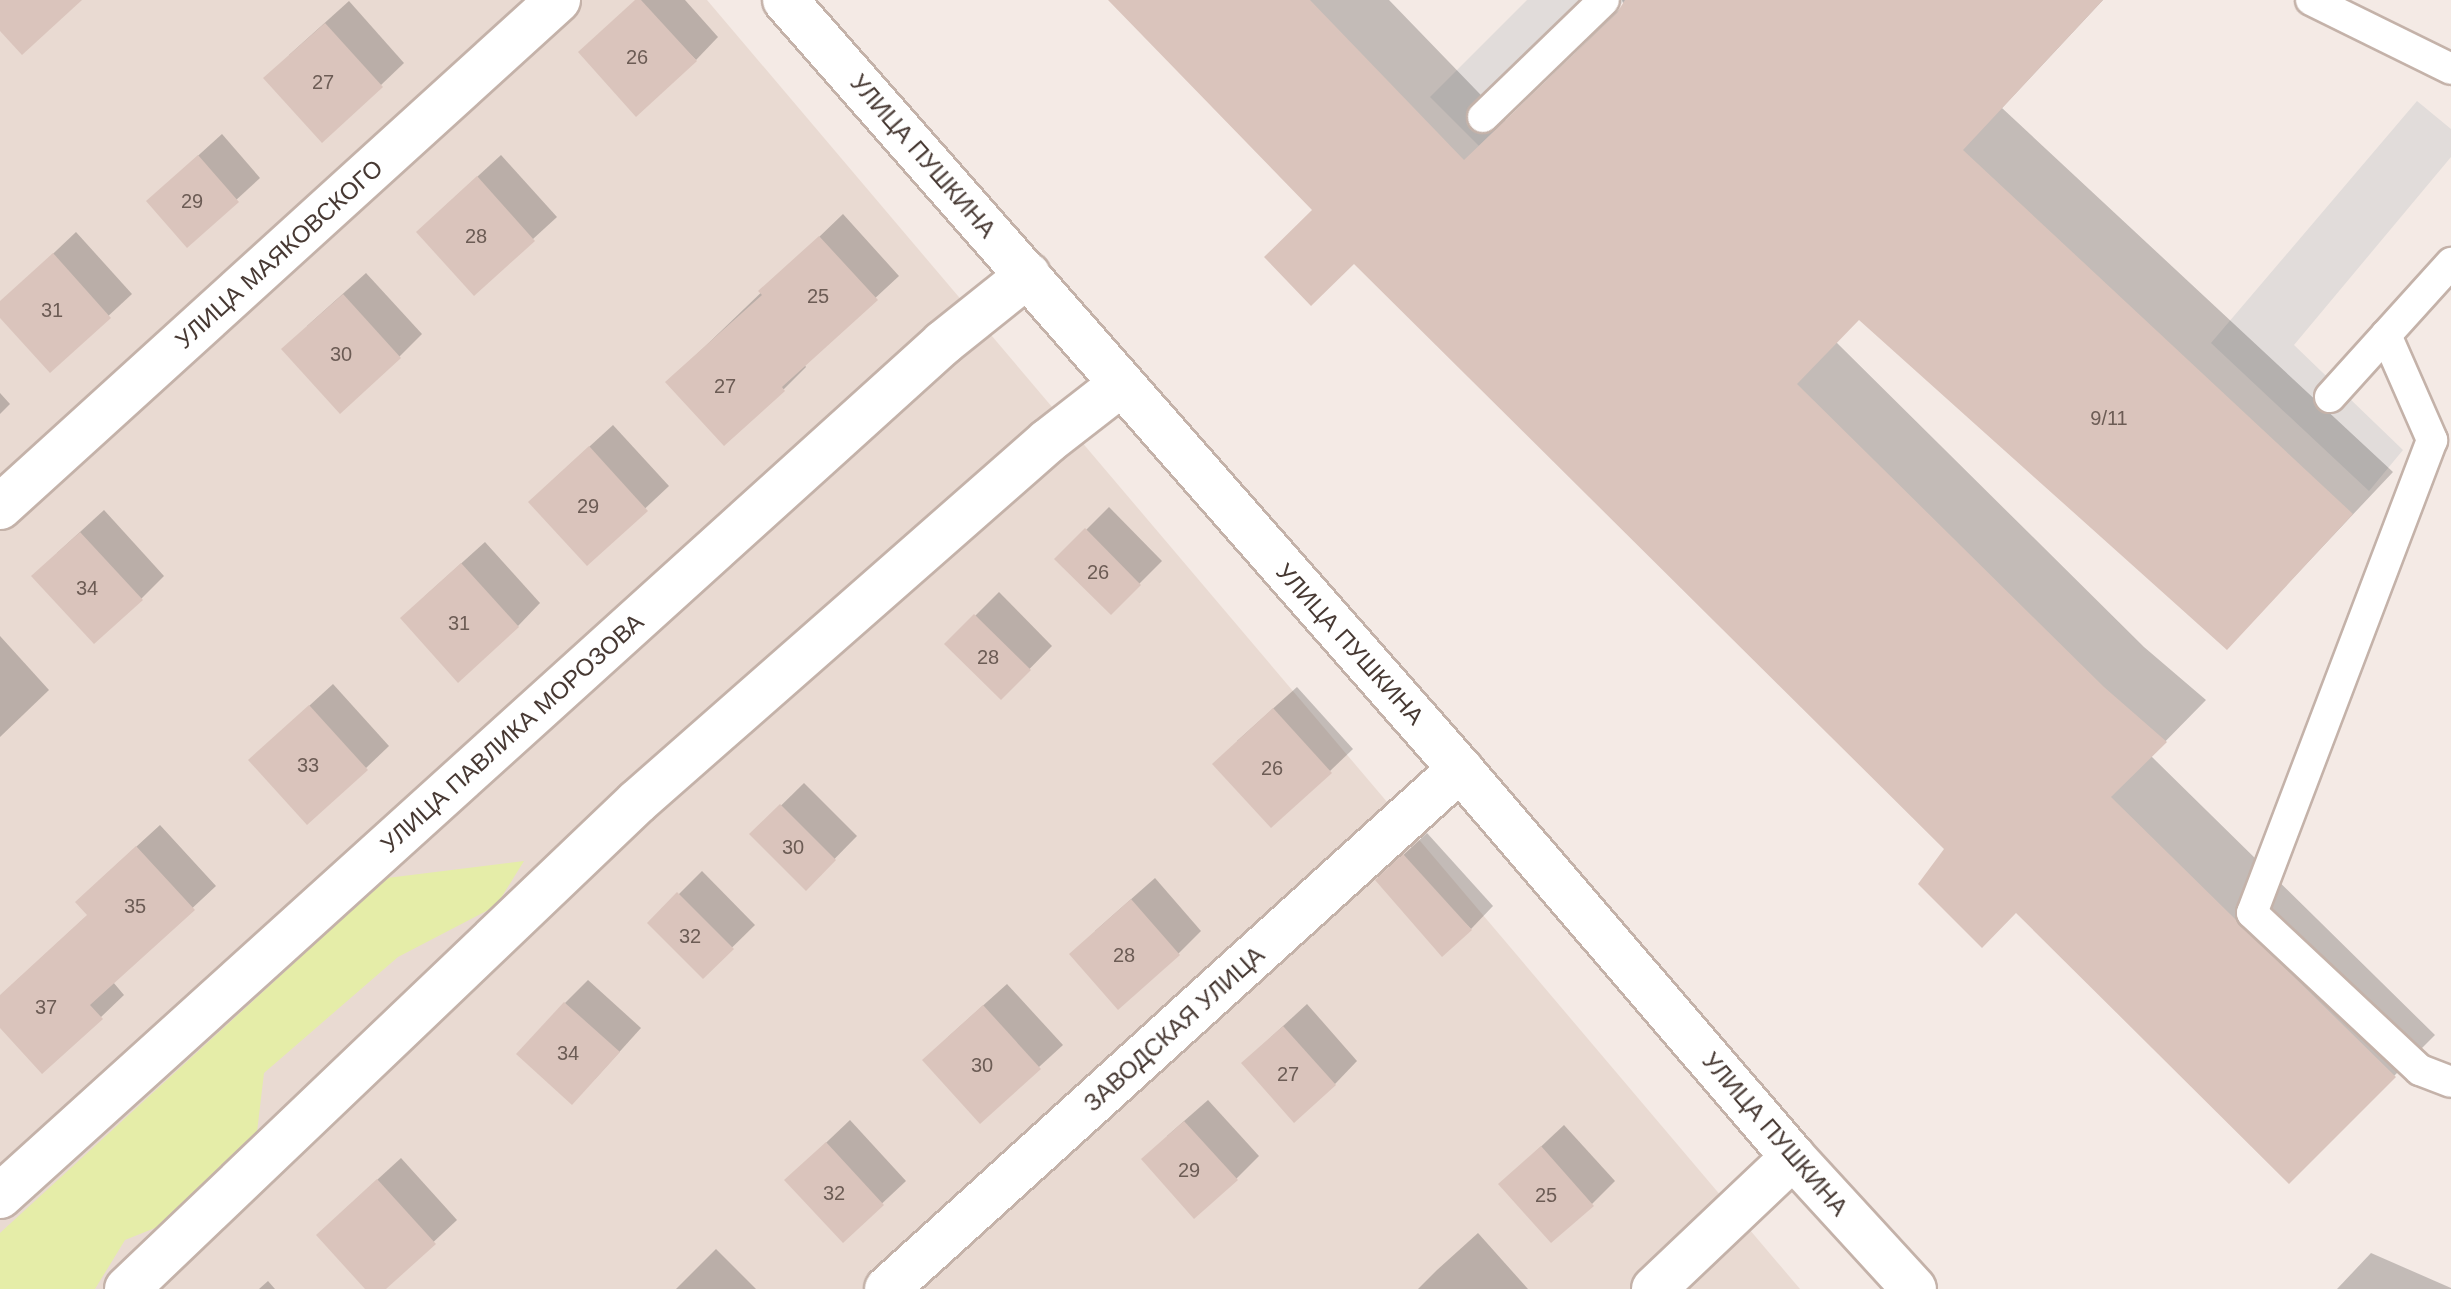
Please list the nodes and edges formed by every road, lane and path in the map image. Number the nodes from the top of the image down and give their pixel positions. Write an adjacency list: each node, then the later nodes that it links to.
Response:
1 (558, 0): 12 (street, УЛИЦА МАЯКОВСКОГО)
2 (785, 0): 8 (street, УЛИЦА ПУШКИНА)
3 (1604, 0): 6 (lane)
4 (2311, 0): 5 (lane)
5 (2451, 69)
6 (1483, 117)
7 (2451, 263): 9 (lane)
8 (1028, 275): 10 (street, УЛИЦА ПУШКИНА); 16 (street, УЛИЦА ПАВЛИКА МОРОЗОВА)
9 (2386, 335): 11 (lane); 14 (lane)
10 (1120, 385): 13 (street, УЛИЦА ПУШКИНА); 18 (street)
11 (2330, 397)
12 (0, 507)
13 (1460, 769): 15 (street, УЛИЦА ПУШКИНА); 19 (street, ЗАВОДСКАЯ УЛИЦА)
14 (2451, 1082)
15 (1793, 1157): 17 (street, УЛИЦА ПУШКИНА); 20 (street)
16 (0, 1196)
17 (1912, 1288)
18 (127, 1289)
19 (887, 1289)
20 (1654, 1289)

